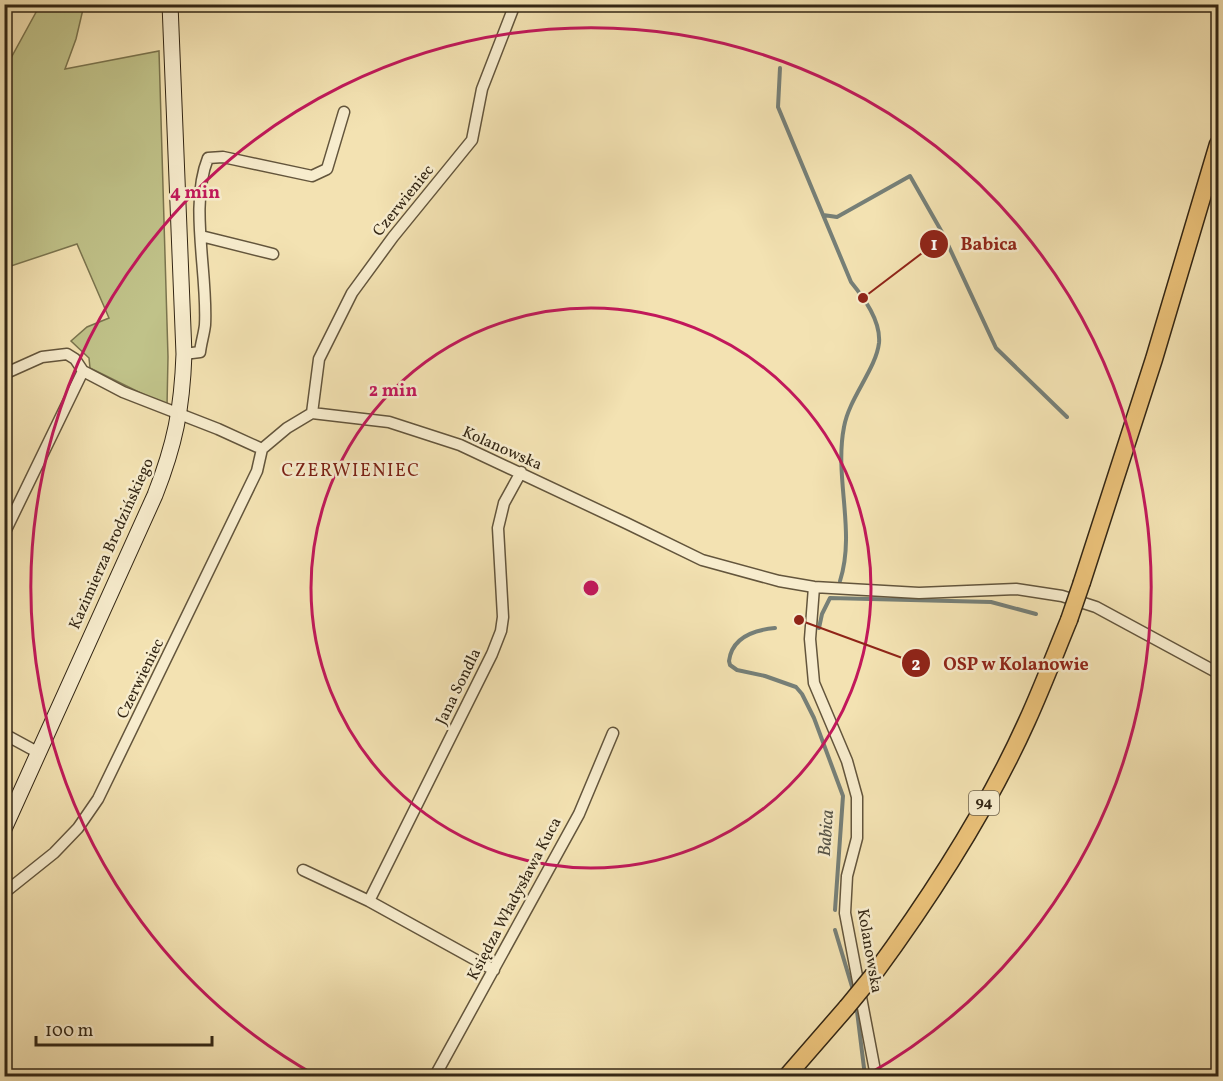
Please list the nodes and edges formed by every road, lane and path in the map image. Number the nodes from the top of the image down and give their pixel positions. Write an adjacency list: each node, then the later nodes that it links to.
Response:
1 (170, 4): 7 (main road, Kazimierza Brodzińskiego)
2 (515, 4): 10 (street, Czerwieniec)
3 (344, 112): 5 (street)
4 (1218, 144): 26 (main road, 94, bridge)
5 (201, 236): 6 (street); 7 (street)
6 (273, 254)
7 (184, 354): 11 (main road, Kazimierza Brodzińskiego)
8 (83, 371): 9 (street); 11 (street); 14 (street)
9 (4, 374)
10 (312, 413): 12 (street); 13 (street, Kolanowska)
11 (179, 415): 12 (street); 19 (main road, Kazimierza Brodzińskiego)
12 (262, 449): 22 (street, Czerwieniec)
13 (521, 472): 15 (street, Kolanowska); 23 (street, Jana Sondla)
14 (4, 534)
15 (814, 587): 16 (street, Kolanowska); 27 (street, Kolanowska)
16 (1218, 673)
17 (613, 732): 24 (street, Księdza Władysława Kuca)
18 (4, 734): 19 (street)
19 (39, 753): 20 (main road, Kazimierza Brodzińskiego)
20 (4, 829)
21 (303, 870): 23 (street)
22 (4, 893)
23 (369, 901): 24 (street)
24 (494, 970): 25 (street, Księdza Władysława Kuca)
25 (435, 1077)
26 (787, 1077)
27 (876, 1077)

